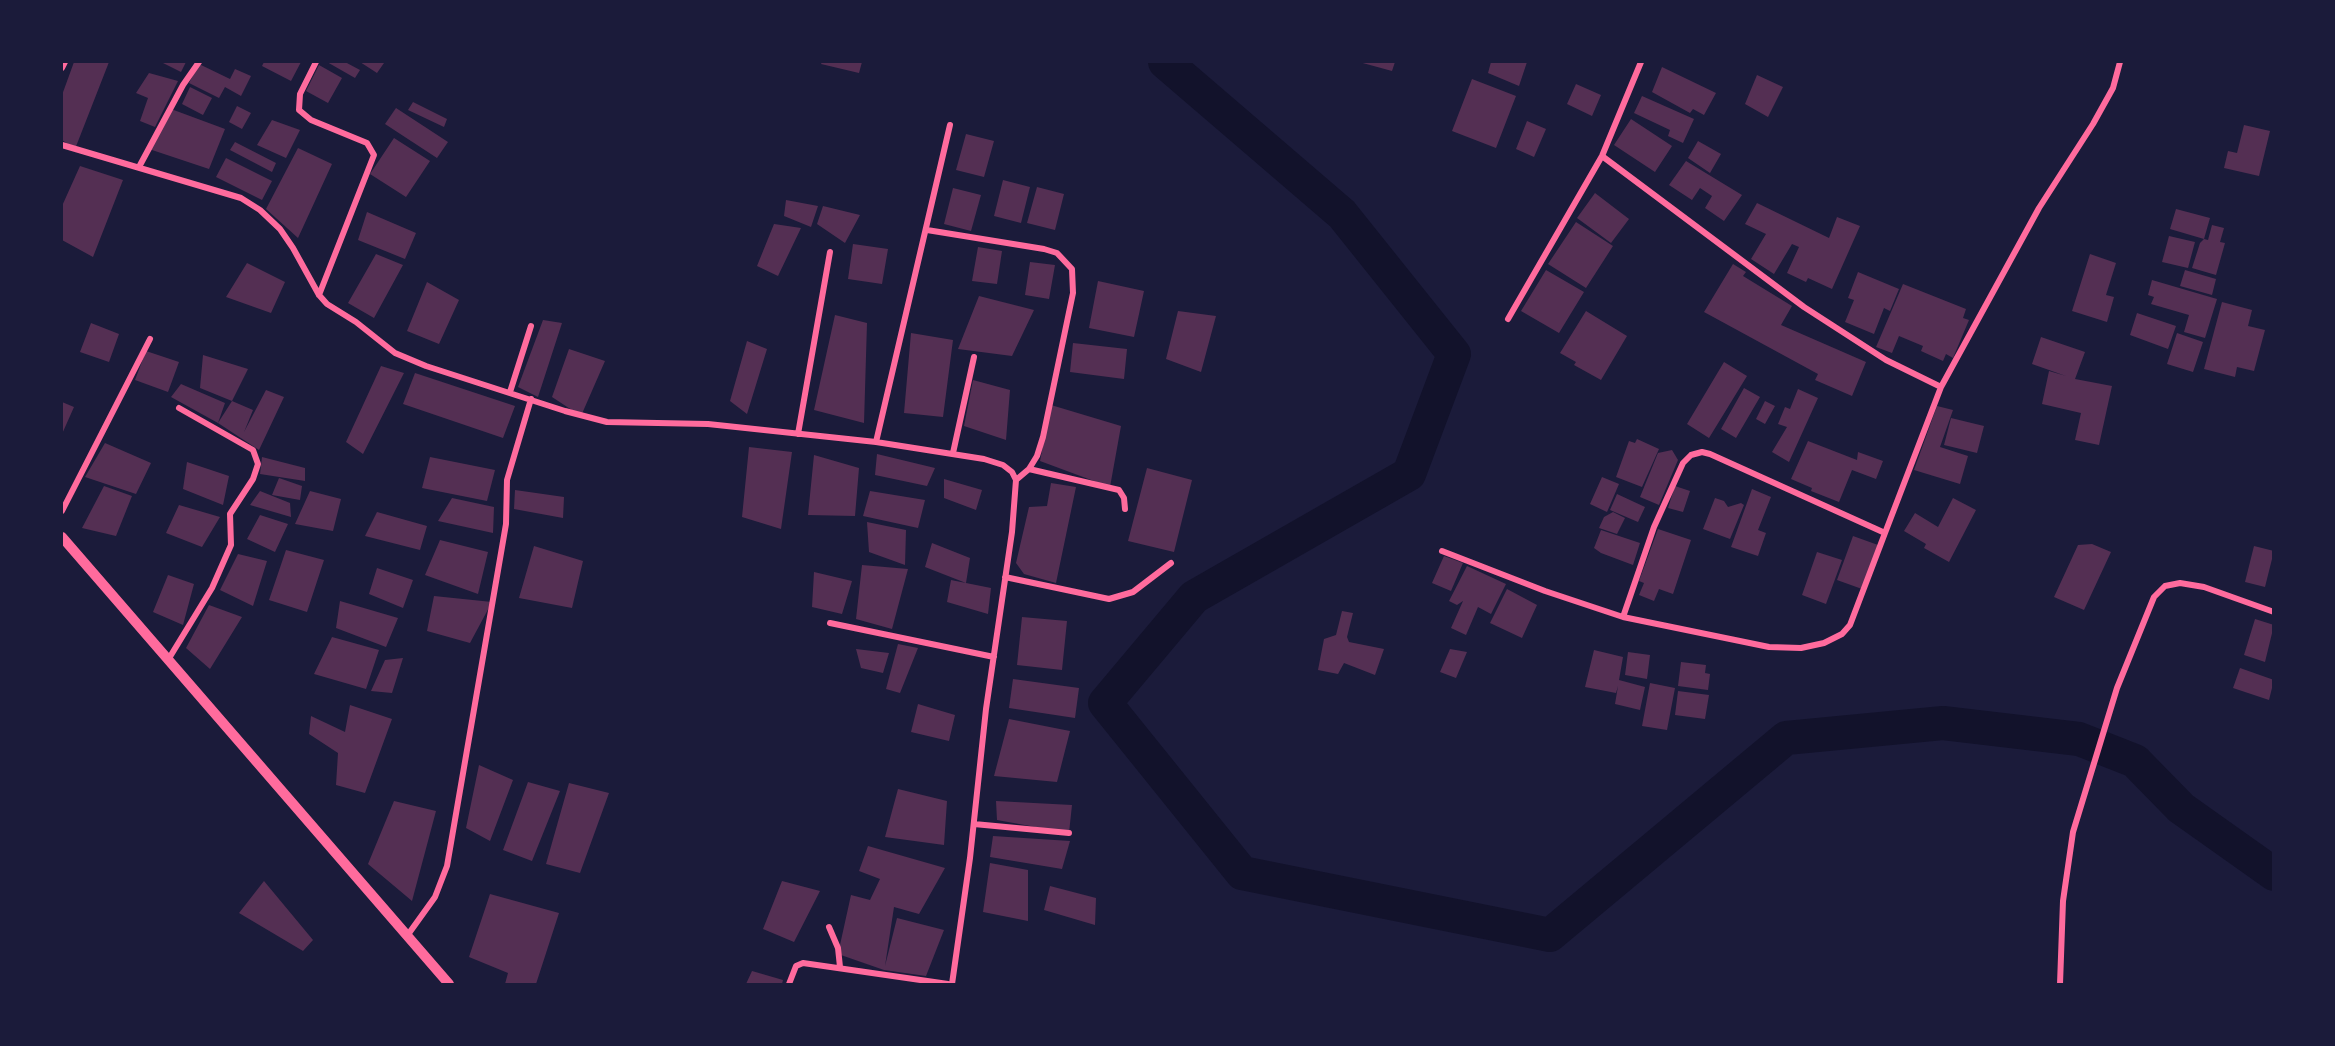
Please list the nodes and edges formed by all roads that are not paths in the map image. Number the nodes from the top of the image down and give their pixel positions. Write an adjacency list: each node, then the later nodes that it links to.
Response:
1 (65, 62): 6 (street)
2 (200, 62): 10 (street)
3 (316, 62): 13 (street)
4 (1641, 62): 9 (street)
5 (2120, 62): 18 (street)
6 (62, 68)
7 (950, 125): 11 (street)
8 (62, 144): 10 (street)
9 (1602, 156): 14 (street); 18 (street)
10 (139, 167): 13 (street)
11 (927, 230): 23 (street); 25 (street)
12 (830, 252): 22 (street)
13 (319, 295): 19 (street)
14 (1508, 319)
15 (531, 326): 19 (street)
16 (150, 339): 28 (street)
17 (974, 357): 24 (street)
18 (1941, 387): 29 (street)
19 (510, 392): 20 (street)
20 (531, 399): 22 (street); 42 (street)
21 (179, 408): 38 (street)
22 (798, 434): 23 (street)
23 (876, 442): 24 (street)
24 (953, 453): 26 (street)
25 (1029, 469): 26 (street); 27 (street)
26 (1016, 480): 33 (street)
27 (1125, 509)
28 (62, 511)
29 (1885, 533): 35 (street); 35 (street)
30 (62, 537): 38 (street)
31 (1442, 551): 35 (street)
32 (1171, 563): 33 (street)
33 (1005, 577): 37 (street)
34 (2274, 612): 47 (street)
35 (1623, 617)
36 (830, 623): 37 (street)
37 (994, 657): 39 (street)
38 (168, 661): 42 (street)
39 (974, 824): 40 (street); 46 (street)
40 (1069, 833)
41 (829, 927): 43 (street)
42 (407, 936): 44 (street)
43 (840, 967): 45 (street); 46 (street)
44 (449, 984)
45 (789, 984)
46 (950, 984)
47 (2060, 984)

